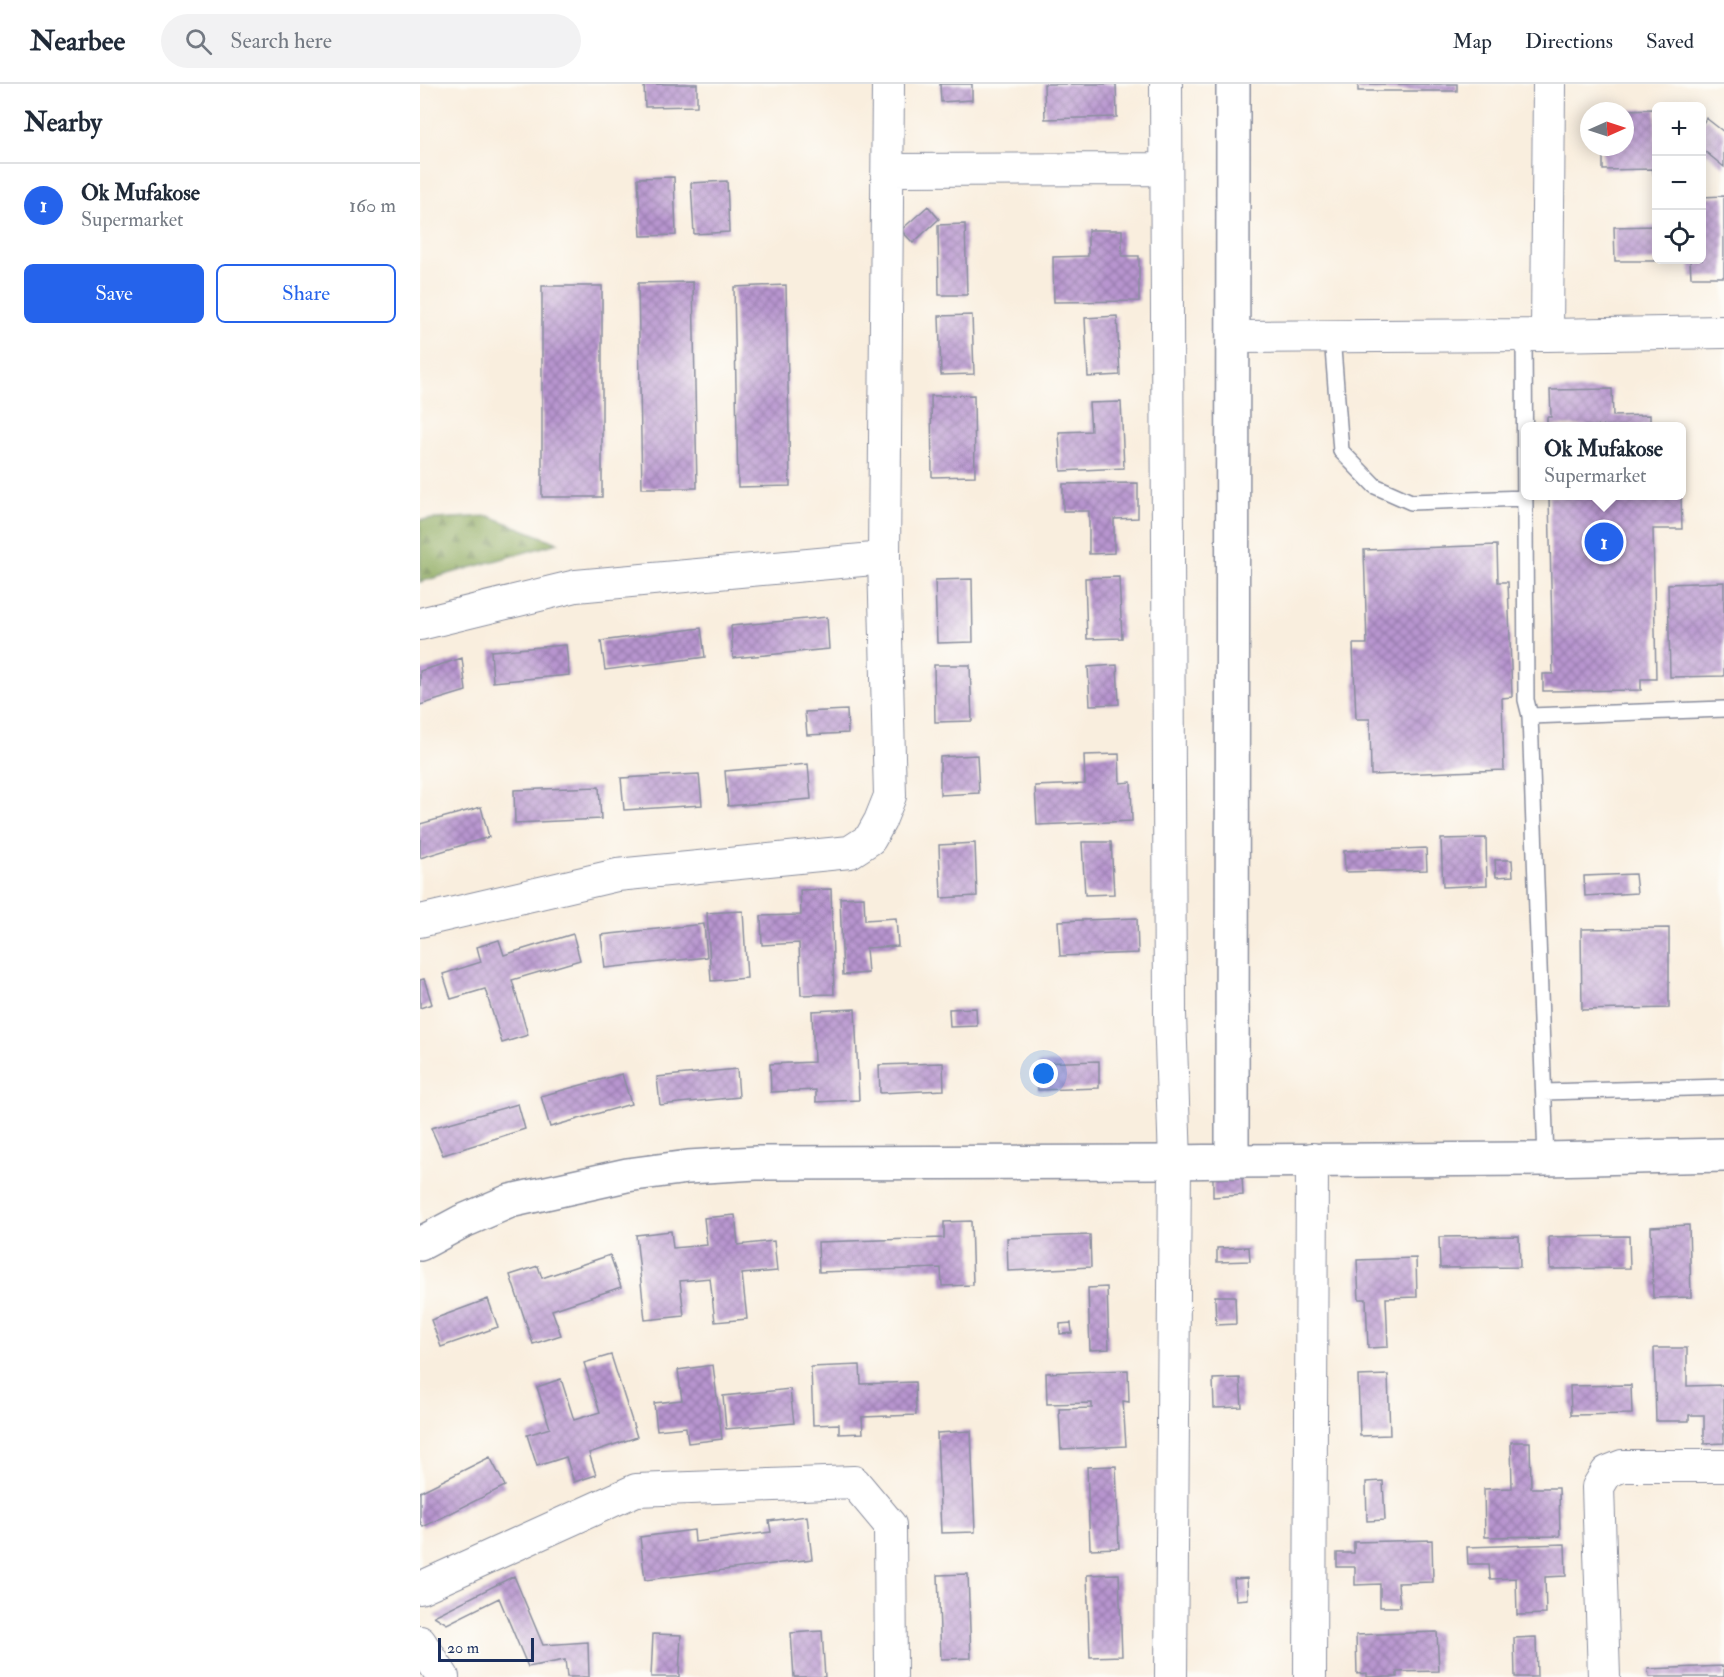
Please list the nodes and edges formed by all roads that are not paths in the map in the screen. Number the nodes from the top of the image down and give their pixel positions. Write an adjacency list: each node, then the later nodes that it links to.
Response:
1 (888, 84): 6 (street)
2 (1166, 84): 5 (street)
3 (1233, 84): 10 (street)
4 (1549, 84): 8 (street)
5 (1166, 169): 6 (street); 25 (street)
6 (888, 170): 14 (street)
7 (1724, 332): 8 (street)
8 (1535, 335): 9 (street); 11 (lane)
9 (1332, 336): 10 (street); 12 (lane)
10 (1233, 337): 24 (street)
11 (1530, 422)
12 (1521, 498)
13 (1525, 500): 17 (lane)
14 (884, 558): 15 (street); 18 (street)
15 (420, 624)
16 (1724, 709): 17 (lane)
17 (1530, 716): 20 (lane)
18 (420, 921)
19 (1724, 1087): 20 (lane)
20 (1544, 1092): 23 (lane)
21 (1724, 1155): 23 (street)
22 (1312, 1159): 23 (street); 24 (street); 33 (street)
23 (1546, 1159)
24 (1232, 1161): 25 (street)
25 (1175, 1162): 26 (street); 32 (street)
26 (420, 1244)
27 (1724, 1466): 34 (street)
28 (420, 1588): 31 (street)
29 (420, 1642): 30 (street)
30 (443, 1677)
31 (891, 1677)
32 (1171, 1677)
33 (1310, 1677)
34 (1604, 1677)

